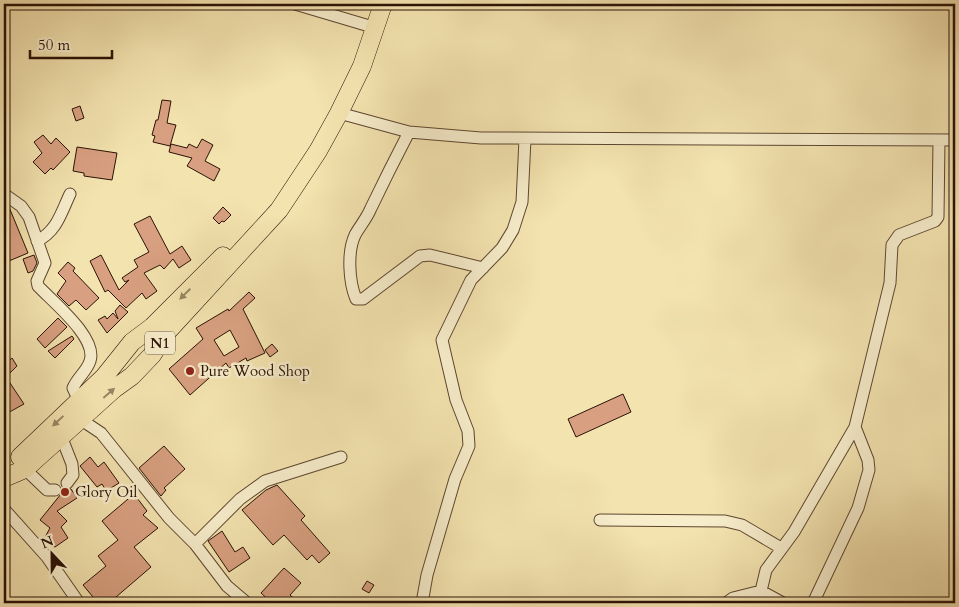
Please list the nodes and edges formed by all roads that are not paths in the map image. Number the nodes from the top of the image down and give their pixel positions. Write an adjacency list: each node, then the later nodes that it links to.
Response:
1 (295, 4): 3 (street)
2 (383, 4): 3 (highway, N1)
3 (376, 28): 4 (highway, N1)
4 (339, 113): 5 (street); 9 (highway, N1)
5 (409, 132): 6 (street); 13 (street)
6 (525, 139): 7 (street); 13 (street)
7 (939, 140): 8 (street); 16 (street)
8 (955, 140)
9 (294, 185): 14 (highway, N1, one-way to 14); 15 (highway, N1, one-way to 9)
10 (4, 194): 12 (street)
11 (70, 194): 12 (street)
12 (37, 241): 14 (street)
13 (483, 268): 30 (street)
14 (79, 401): 20 (highway, N1, one-way to 20)
15 (80, 419): 17 (highway, N1); 25 (street)
16 (855, 427): 26 (street); 33 (street)
17 (61, 436): 19 (highway, N1); 21 (street)
18 (341, 457): 25 (street)
19 (25, 468): 20 (highway, N1); 22 (street)
20 (4, 477)
21 (66, 483)
22 (55, 490)
23 (4, 509): 28 (street)
24 (600, 520): 26 (street)
25 (195, 544): 29 (street)
26 (781, 548): 27 (street)
27 (761, 591): 31 (street); 32 (street)
28 (79, 603)
29 (247, 603)
30 (422, 603)
31 (726, 603)
32 (783, 603)
33 (813, 603)

